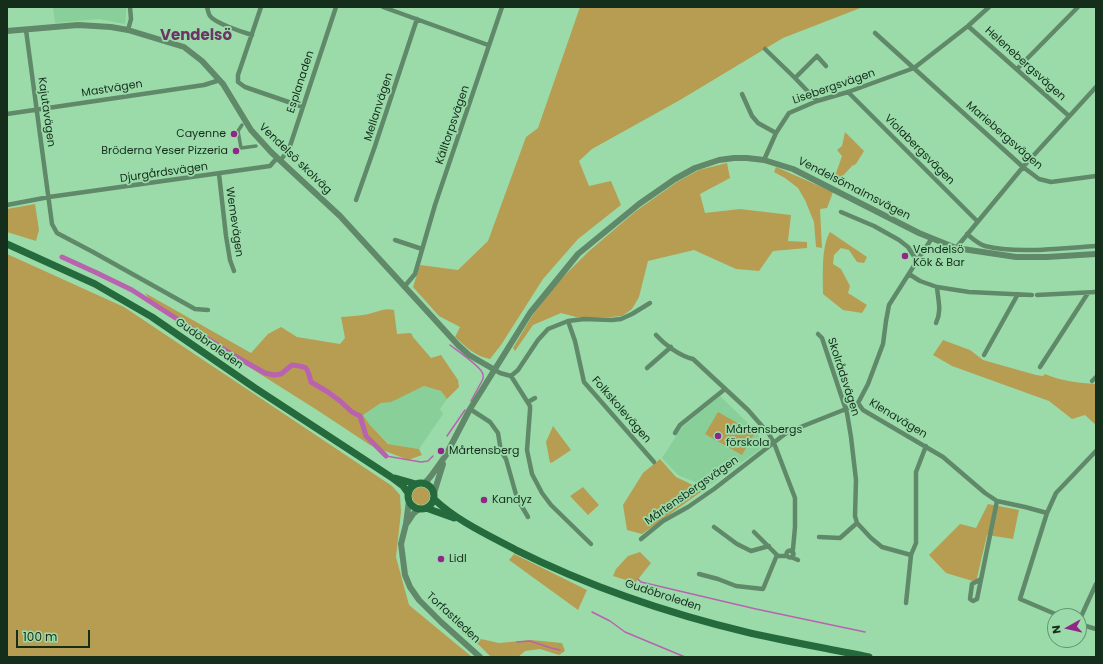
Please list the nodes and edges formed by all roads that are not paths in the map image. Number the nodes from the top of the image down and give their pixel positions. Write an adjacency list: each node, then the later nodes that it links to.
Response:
1 (130, 7): 11 (street)
2 (207, 7): 15 (street)
3 (261, 7): 15 (street)
4 (336, 7): 27 (street, Esplanaden)
5 (383, 7): 9 (street)
6 (502, 7): 16 (street, Källtorpsvägen)
7 (989, 7): 10 (street, Lisebergsvägen)
8 (1078, 7): 20 (street)
9 (417, 20): 16 (street); 40 (street, Mellanvägen)
10 (968, 26): 19 (street, Lisebergsvägen); 20 (street, Helenebergsvägen)
11 (128, 30): 13 (street, Vendelsö skolväg); 22 (street, Vendelsö skolväg)
12 (7, 31): 13 (street, Vendelsö skolväg)
13 (26, 32): 28 (street, Kajutavägen)
14 (875, 34): 19 (street)
15 (252, 35): 27 (street)
16 (488, 45): 50 (street, Källtorpsvägen)
17 (765, 49): 21 (street)
18 (826, 66): 21 (street)
19 (914, 68): 24 (street, Lisebergsvägen); 36 (street, Mariebergsvägen)
20 (1017, 69): 30 (street, Helenebergsvägen)
21 (795, 78): 26 (street)
22 (220, 80): 28 (street, Mastvägen); 34 (street, Vendelsö skolväg)
23 (1096, 87): 30 (street)
24 (848, 92): 26 (street, Lisebergsvägen); 43 (street, Violabergsvägen)
25 (742, 94): 32 (street)
26 (817, 101): 32 (street, Lisebergsvägen)
27 (303, 107): 34 (street, Esplanaden)
28 (37, 110): 29 (street, Mastvägen); 39 (street, Kajutavägen)
29 (7, 114)
30 (1070, 116): 36 (street)
31 (242, 125): 33 (street)
32 (776, 133): 35 (street, Lisebergsvägen)
33 (256, 146)
34 (279, 159): 37 (street, Djurgårdsvägen); 55 (street, Vendelsö skolväg)
35 (764, 160): 45 (street, Vendelsömalmsvägen); 70 (street, Vendelsömalmsvägen)
36 (1023, 167): 38 (street, Mariebergsvägen); 43 (street)
37 (219, 174): 39 (street, Djurgårdsvägen); 53 (street, Wemevägen)
38 (1096, 176)
39 (49, 198): 41 (street, Djurgårdsvägen); 61 (street)
40 (356, 200)
41 (7, 205)
42 (841, 212): 52 (street)
43 (978, 221): 44 (street)
44 (967, 234): 48 (street); 49 (street)
45 (932, 238): 49 (street, Vendelsömalmsvägen); 52 (street, Klenavägen)
46 (395, 240): 50 (street)
47 (7, 244): 86 (main road, Gudöbroleden)
48 (1096, 246)
49 (956, 248): 51 (street, Vendelsömalmsvägen)
50 (422, 249): 55 (street, Källtorpsvägen)
51 (1096, 254)
52 (917, 260): 54 (street, Klenavägen)
53 (234, 271)
54 (909, 274): 56 (street); 75 (street, Klenavägen)
55 (404, 287): 70 (street, Vendelsö skolväg)
56 (937, 287): 59 (street); 63 (street)
57 (1096, 292): 58 (street)
58 (1088, 293): 59 (street); 68 (street)
59 (1018, 294): 67 (street)
60 (650, 303): 62 (street)
61 (208, 310)
62 (568, 321): 71 (street); 85 (street, Folkskolevägen)
63 (936, 323)
64 (818, 334): 77 (street, Skolrådsvägen)
65 (656, 335): 66 (street)
66 (671, 347): 69 (street); 72 (street)
67 (984, 355)
68 (1040, 367)
69 (647, 368)
70 (495, 370): 71 (street); 76 (street, Vendelsömalmsvägen)
71 (511, 376): 74 (street)
72 (725, 389): 78 (street); 79 (street)
73 (535, 398): 74 (street)
74 (528, 402): 103 (street)
75 (858, 403): 77 (street, Mårtensbergsvägen); 80 (street, Klenavägen)
76 (470, 409): 82 (street, Vendelsömalmsvägen); 83 (street)
77 (846, 410): 79 (street, Mårtensbergsvägen); 97 (street, Skolrådsvägen)
78 (675, 433)
79 (774, 443): 102 (street, Mårtensbergsvägen); 107 (street)
80 (926, 446): 92 (street, Klenavägen); 106 (street)
81 (1095, 453): 94 (street)
82 (446, 455): 87 (street, Vendelsömalmsvägen); 90 (street, Vendelsömalmsvägen)
83 (506, 459): 84 (street); 95 (street)
84 (513, 459)
85 (654, 462)
86 (391, 477): 88 (main road, Gudöbroleden); 89 (main road, Gudöbroleden)
87 (425, 483): 88 (main road); 90 (main road)
88 (416, 484): 89 (main road)
89 (408, 493): 91 (main road)
90 (434, 496): 93 (main road); 96 (main road, Gudöbroleden)
91 (409, 501): 93 (main road); 98 (street, Torfastleden)
92 (998, 501): 94 (street, Klenavägen); 110 (street)
93 (422, 509): 96 (main road, Gudöbroleden); 98 (street, Torfastleden)
94 (1047, 513): 114 (street)
95 (528, 517)
96 (462, 520): 116 (main road, Gudöbroleden)
97 (857, 523): 101 (street); 106 (street)
98 (406, 524): 115 (street, Torfastleden)
99 (714, 527): 104 (street)
100 (754, 532): 104 (street)
101 (818, 536)
102 (641, 539)
103 (591, 544)
104 (769, 546): 105 (street)
105 (777, 555): 107 (street); 109 (street)
106 (911, 555): 112 (street)
107 (789, 557): 108 (street)
108 (798, 560)
109 (699, 574)
110 (981, 579)
111 (1096, 584): 113 (street)
112 (906, 603)
113 (1085, 608)
114 (1047, 610)
115 (480, 657)
116 (869, 657)

